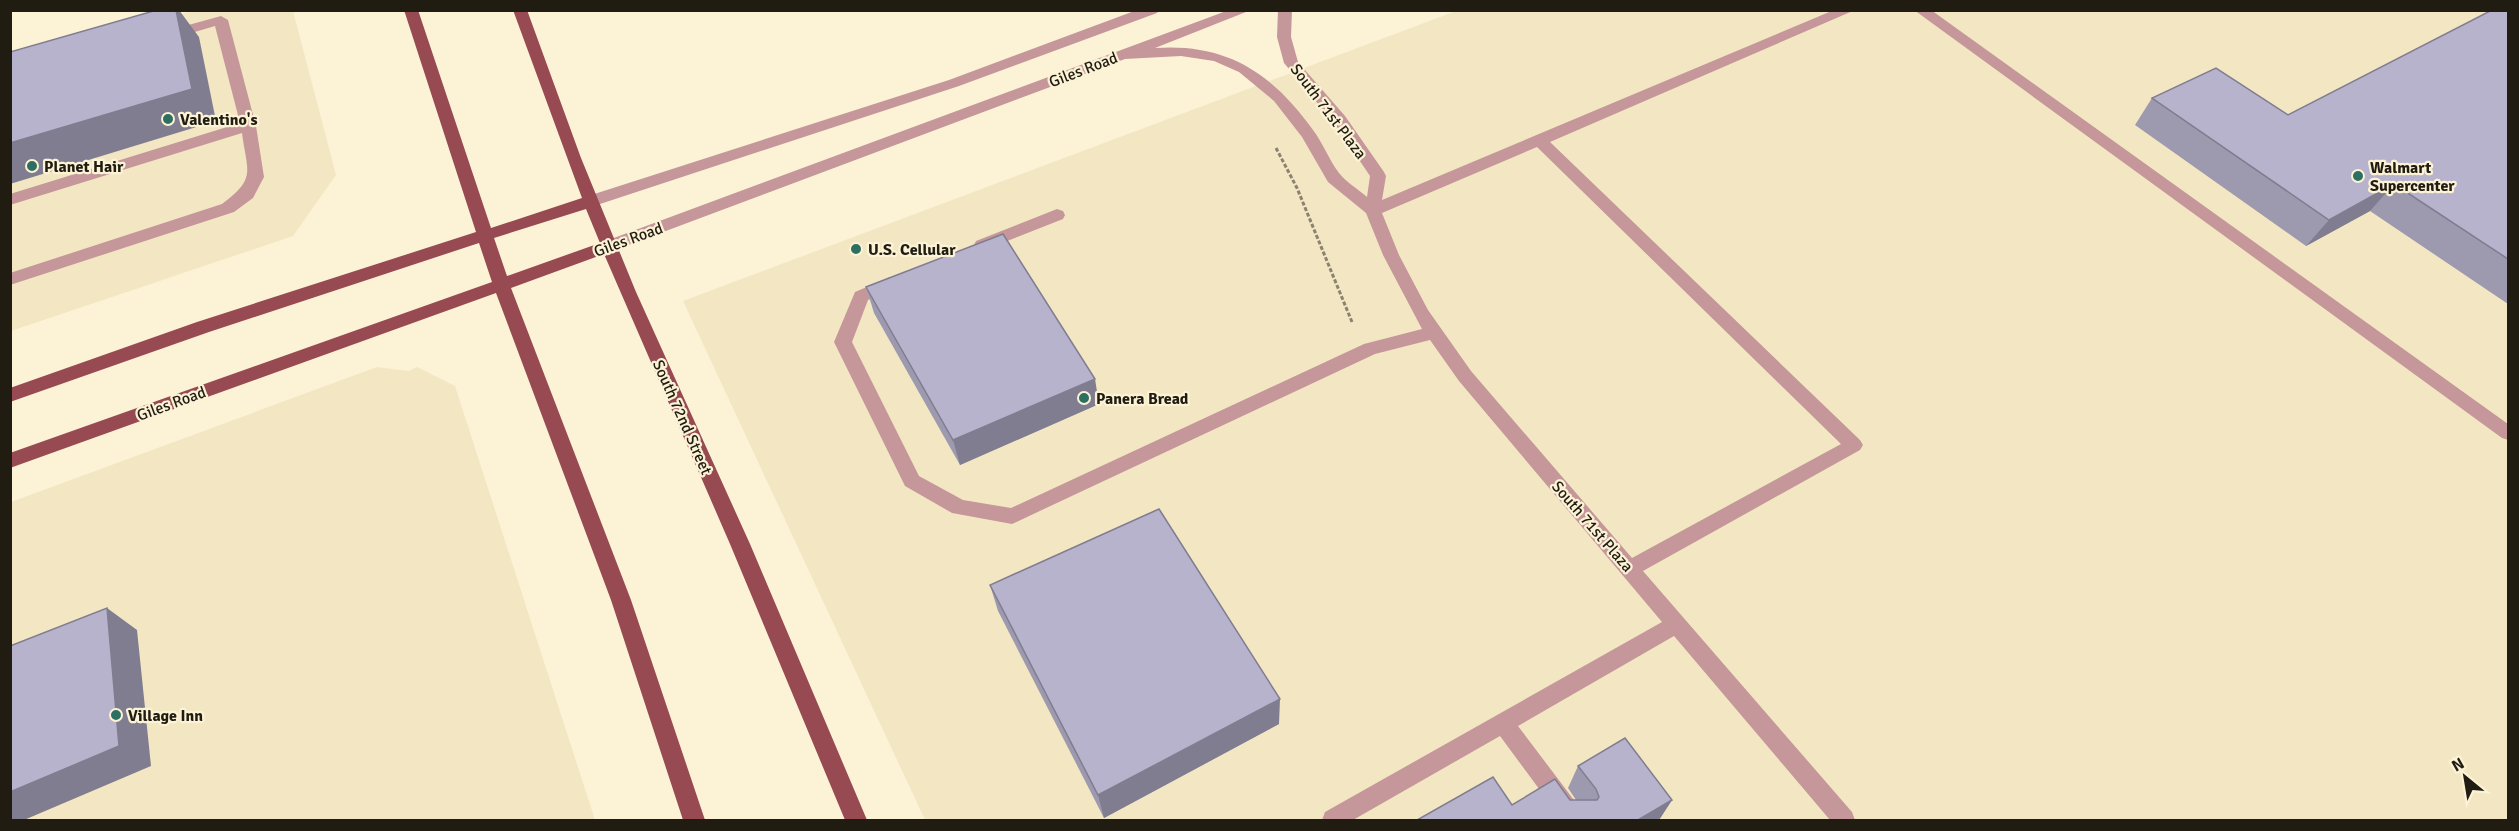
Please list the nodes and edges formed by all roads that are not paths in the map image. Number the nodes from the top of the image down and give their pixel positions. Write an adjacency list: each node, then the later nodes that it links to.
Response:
1 (411, 10): 16 (main road)
2 (520, 10): 13 (main road, South 72nd Street)
3 (1152, 10): 13 (street, Giles Road)
4 (1285, 10): 14 (street, South 71st Plaza)
5 (1848, 10): 11 (street)
6 (1921, 10): 24 (street)
7 (1234, 12): 9 (street, Giles Road)
8 (154, 39): 10 (street)
9 (1120, 55): 14 (street, South 71st Plaza); 17 (street, Giles Road)
10 (248, 126): 12 (street); 20 (street)
11 (1539, 140): 14 (street); 26 (street)
12 (10, 200)
13 (591, 201): 16 (main road, Giles Road); 17 (main road, South 72nd Street)
14 (1372, 210): 22 (street, South 71st Plaza)
15 (1057, 215): 18 (street)
16 (484, 235): 21 (main road); 23 (main road, Giles Road)
17 (609, 246): 21 (main road, Giles Road); 30 (main road, South 72nd Street)
18 (961, 253)
19 (908, 274): 22 (street)
20 (10, 279)
21 (501, 285): 25 (main road, Giles Road); 29 (main road)
22 (1434, 332): 26 (street, South 71st Plaza)
23 (10, 395)
24 (2508, 433)
25 (10, 461)
26 (1629, 568): 27 (street, South 71st Plaza)
27 (1677, 624): 28 (street); 33 (street, South 71st Plaza)
28 (1503, 723): 31 (street); 32 (street)
29 (694, 820)
30 (856, 820)
31 (1333, 820)
32 (1575, 820)
33 (1844, 820)

